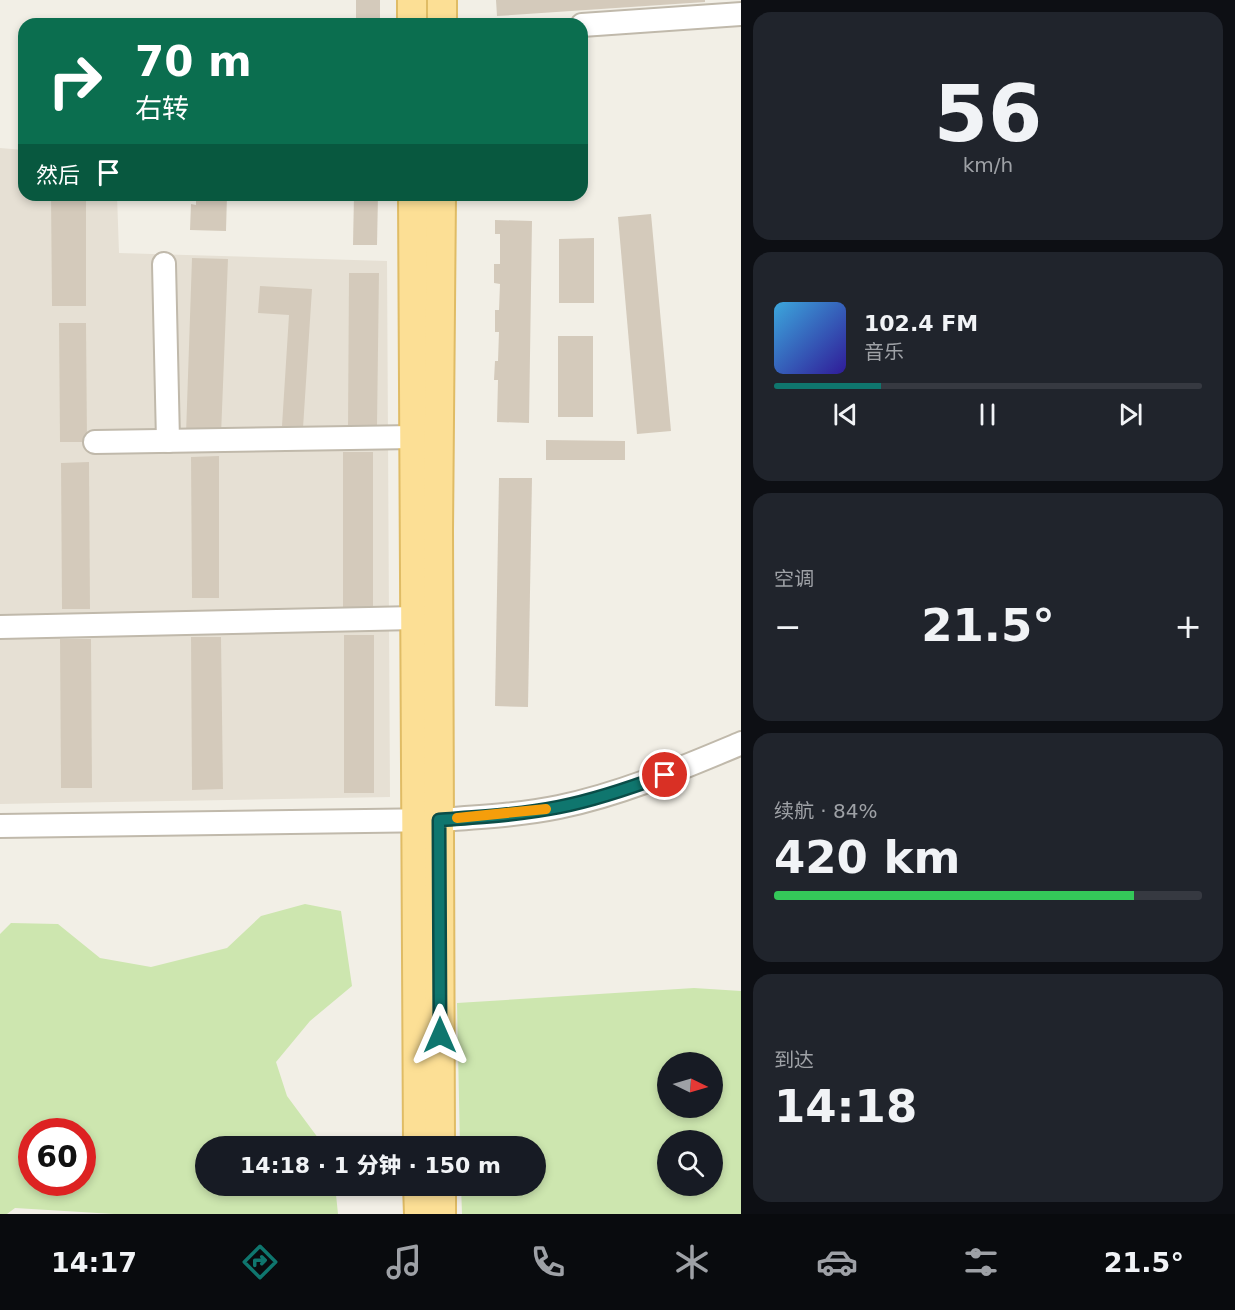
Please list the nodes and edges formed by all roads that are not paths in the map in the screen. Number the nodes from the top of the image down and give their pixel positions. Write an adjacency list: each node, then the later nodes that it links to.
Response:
1 (412, 0): 4 (main road)
2 (442, 0): 5 (main road)
3 (741, 14): 6 (street)
4 (412, 18)
5 (442, 18)
6 (588, 25)
7 (413, 201): 10 (main road)
8 (441, 201): 16 (main road)
9 (164, 264): 11 (street)
10 (414, 436): 11 (street); 13 (main road)
11 (168, 441): 12 (street)
12 (95, 442)
13 (415, 618): 14 (street); 16 (main road)
14 (0, 627)
15 (741, 743): 16 (street)
16 (428, 820): 17 (street); 18 (main road); 19 (main road)
17 (0, 826)
18 (418, 1136)
19 (440, 1136)
20 (418, 1196): 22 (main road)
21 (441, 1196): 23 (main road)
22 (419, 1214)
23 (441, 1214)

